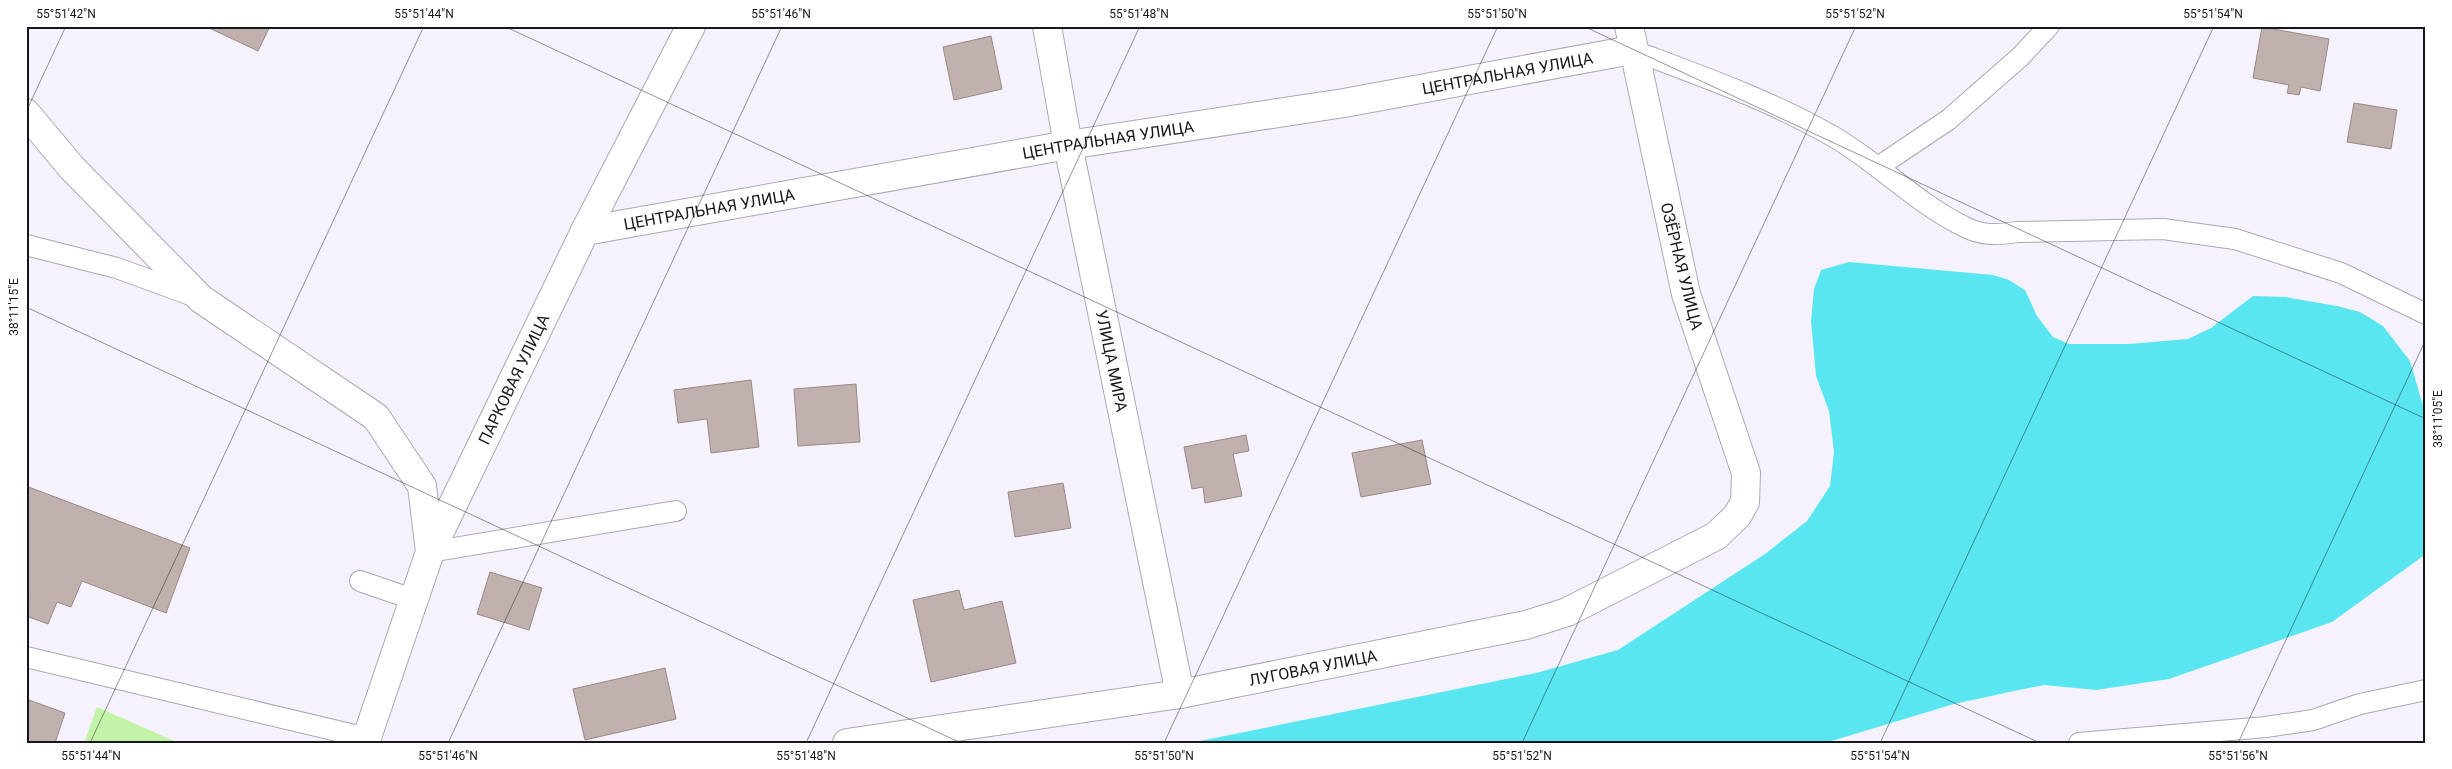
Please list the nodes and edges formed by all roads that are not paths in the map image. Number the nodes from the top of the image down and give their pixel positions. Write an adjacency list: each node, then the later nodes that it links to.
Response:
1 (691, 26): 8 (street, ПАРКОВАЯ УЛИЦА)
2 (1047, 26): 6 (street, УЛИЦА МИРА)
3 (2049, 26): 7 (lane)
4 (1631, 38): 6 (street, ЦЕНТРАЛЬНАЯ УЛИЦА); 7 (lane); 12 (street, ОЗЁРНАЯ УЛИЦА)
5 (26, 113): 10 (street)
6 (1068, 145): 8 (street, ЦЕНТРАЛЬНАЯ УЛИЦА); 19 (street, УЛИЦА МИРА)
7 (1878, 167): 11 (lane)
8 (585, 232): 14 (street, ПАРКОВАЯ УЛИЦА)
9 (26, 244): 10 (lane)
10 (201, 299): 14 (street)
11 (2426, 314)
12 (1745, 502): 19 (street, ЛУГОВАЯ УЛИЦА)
13 (676, 511): 14 (lane)
14 (430, 552): 16 (street, ПАРКОВАЯ УЛИЦА)
15 (360, 581): 16 (lane)
16 (415, 600): 20 (street, ПАРКОВАЯ УЛИЦА)
17 (26, 657): 20 (lane)
18 (2426, 690): 22 (lane)
19 (1180, 694): 21 (street, ЛУГОВАЯ УЛИЦА)
20 (366, 740)
21 (847, 743)
22 (2078, 743)

